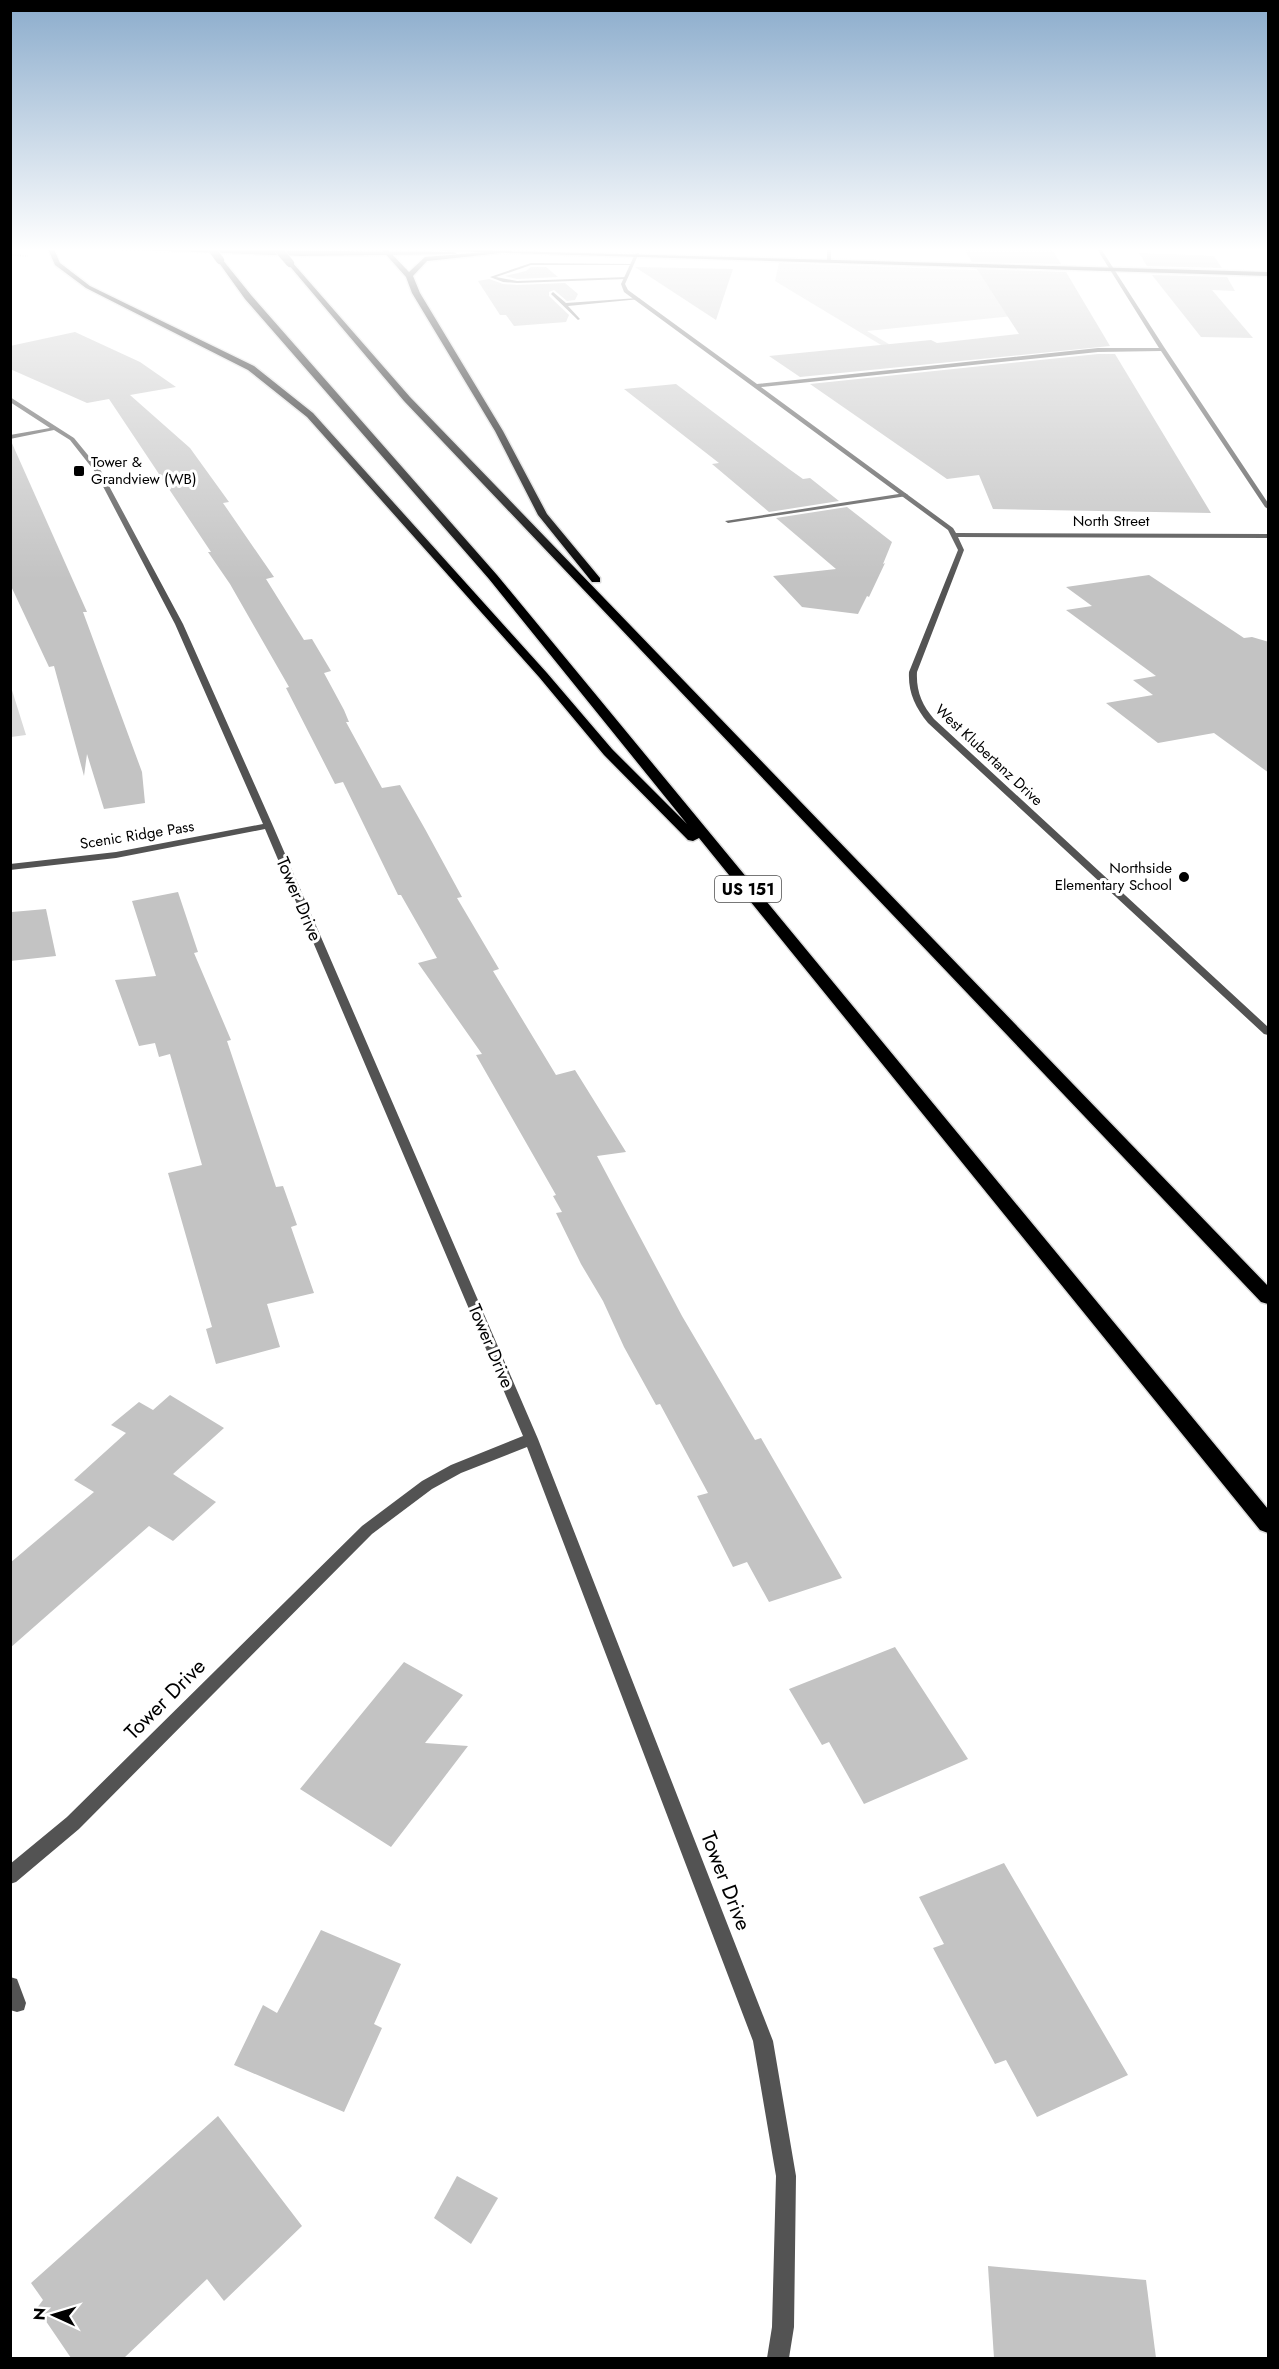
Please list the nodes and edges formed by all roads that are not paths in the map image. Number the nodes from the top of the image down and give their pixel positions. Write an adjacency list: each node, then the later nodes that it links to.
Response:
1 (234, 360): 20 (highway)
2 (303, 360): 20 (highway, US 151)
3 (373, 360): 17 (highway, bridge)
4 (456, 360): 17 (highway)
5 (719, 360): 8 (street)
6 (1007, 360): 8 (street)
7 (1170, 360): 13 (street)
8 (755, 386): 12 (street)
9 (10, 399): 10 (street, Tower Drive)
10 (57, 428): 11 (street); 18 (street, Tower Drive)
11 (10, 437)
12 (905, 495): 14 (street); 15 (street)
13 (1269, 507)
14 (728, 521)
15 (954, 535): 16 (street, North Street); 21 (street, West Klubertanz Drive)
16 (1269, 536)
17 (703, 705): 22 (highway)
18 (268, 826): 19 (street, Scenic Ridge Pass); 23 (street, Tower Drive)
19 (10, 867)
20 (766, 910): 24 (highway, US 151)
21 (1269, 1032)
22 (1269, 1297)
23 (531, 1439): 25 (street, Tower Drive); 26 (street, Tower Drive)
24 (1269, 1524)
25 (10, 1876)
26 (777, 2358)

